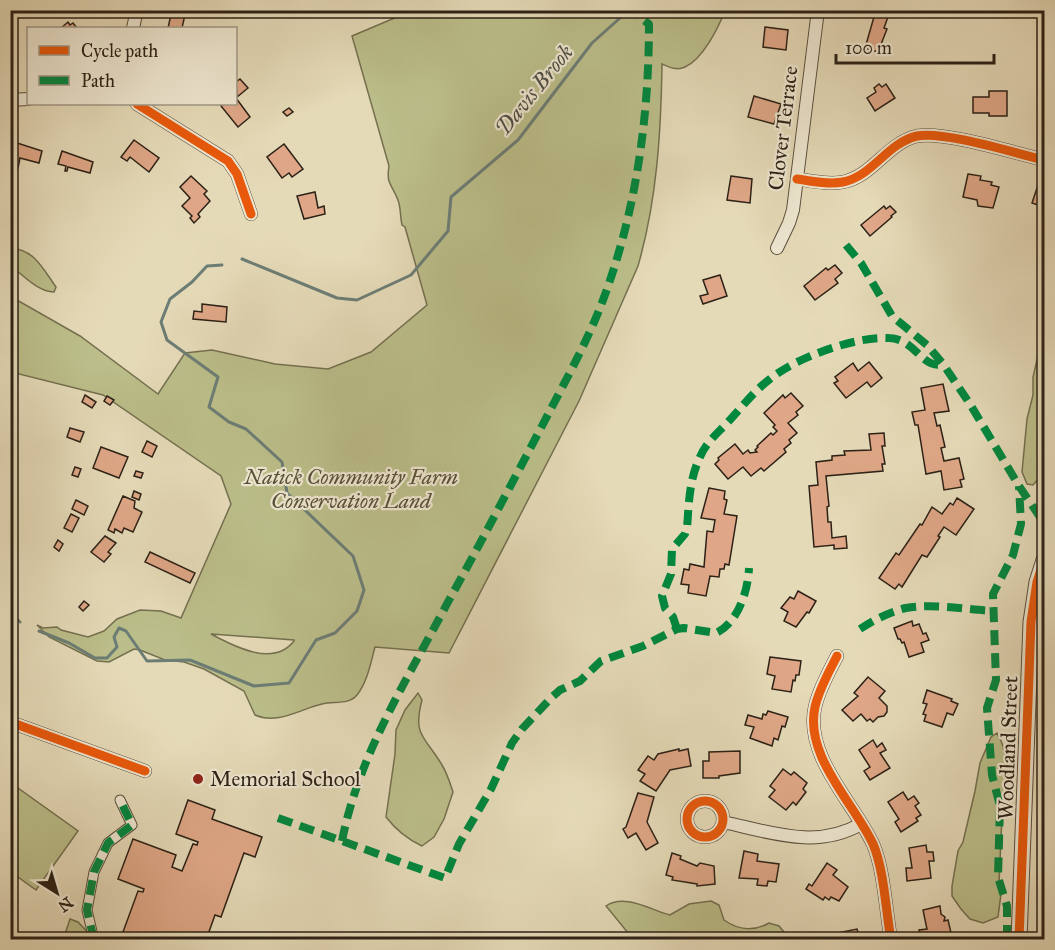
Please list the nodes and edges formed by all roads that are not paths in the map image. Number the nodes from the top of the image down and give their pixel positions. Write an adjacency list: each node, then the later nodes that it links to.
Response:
1 (137, 10): 3 (street)
2 (818, 10): 8 (street, Clover Terrace)
3 (132, 27)
4 (27, 99): 5 (street)
5 (10, 100)
6 (139, 105): 9 (street)
7 (1044, 160): 8 (street)
8 (797, 179): 10 (street, Clover Terrace)
9 (251, 214)
10 (777, 248)
11 (1044, 560): 20 (street, Woodland Street)
12 (837, 656): 17 (street)
13 (10, 722): 14 (street)
14 (145, 771)
15 (120, 800): 18 (street)
16 (723, 822): 17 (street)
17 (861, 824): 19 (street)
18 (93, 939)
19 (891, 939)
20 (1019, 939)

